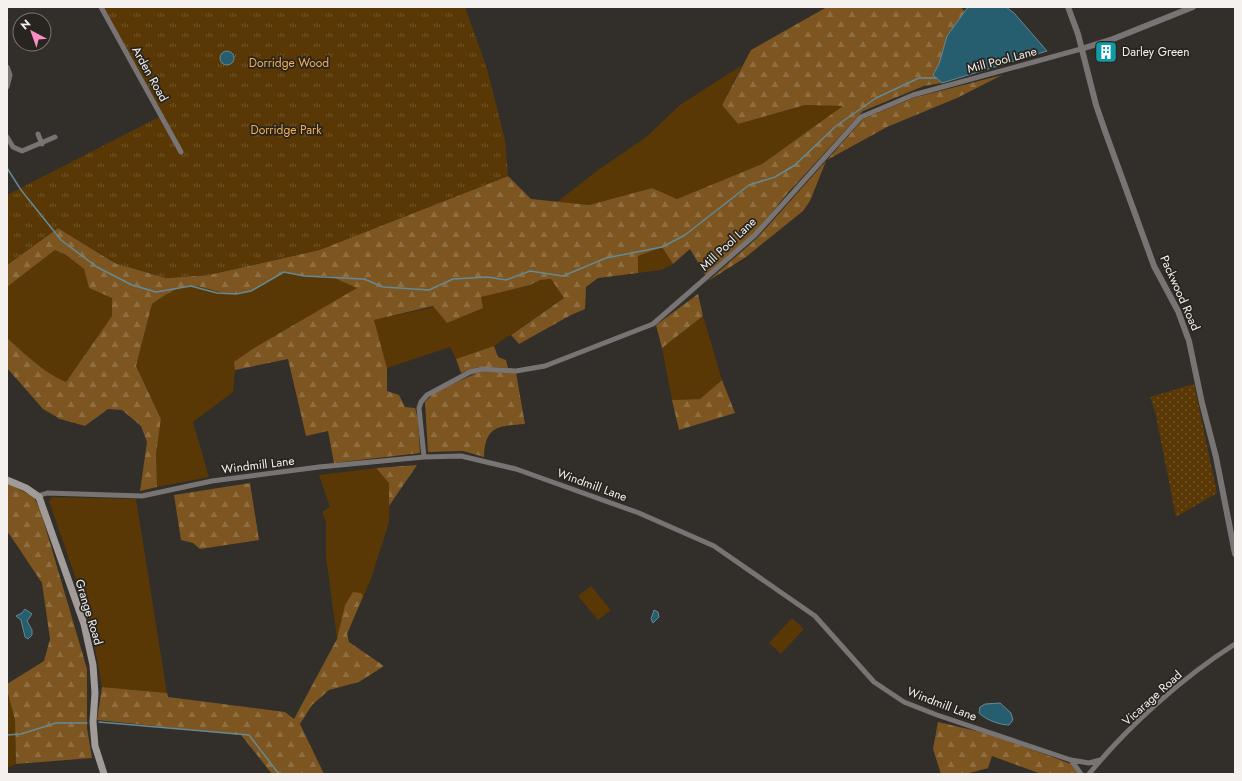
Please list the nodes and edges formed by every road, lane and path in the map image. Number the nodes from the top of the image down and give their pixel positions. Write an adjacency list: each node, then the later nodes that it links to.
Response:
1 (101, 7): 11 (street, Arden Road)
2 (1068, 7): 4 (street, Packwood Road)
3 (1192, 7): 4 (street)
4 (1081, 49): 12 (street, Mill Pool Lane); 15 (street, Packwood Road)
5 (7, 67): 6 (street)
6 (7, 87)
7 (38, 134): 10 (street)
8 (7, 137): 10 (street)
9 (55, 137): 10 (street)
10 (42, 144)
11 (181, 152)
12 (424, 457): 14 (street, Windmill Lane); 17 (street, Windmill Lane)
13 (7, 480): 14 (main road)
14 (38, 496): 19 (main road, Grange Road)
15 (1235, 554)
16 (1235, 644): 18 (street, Vicarage Road)
17 (1071, 760): 18 (street, Windmill Lane); 20 (street)
18 (1100, 760): 21 (street, Vicarage Road)
19 (104, 774)
20 (1081, 774)
21 (1089, 774)

